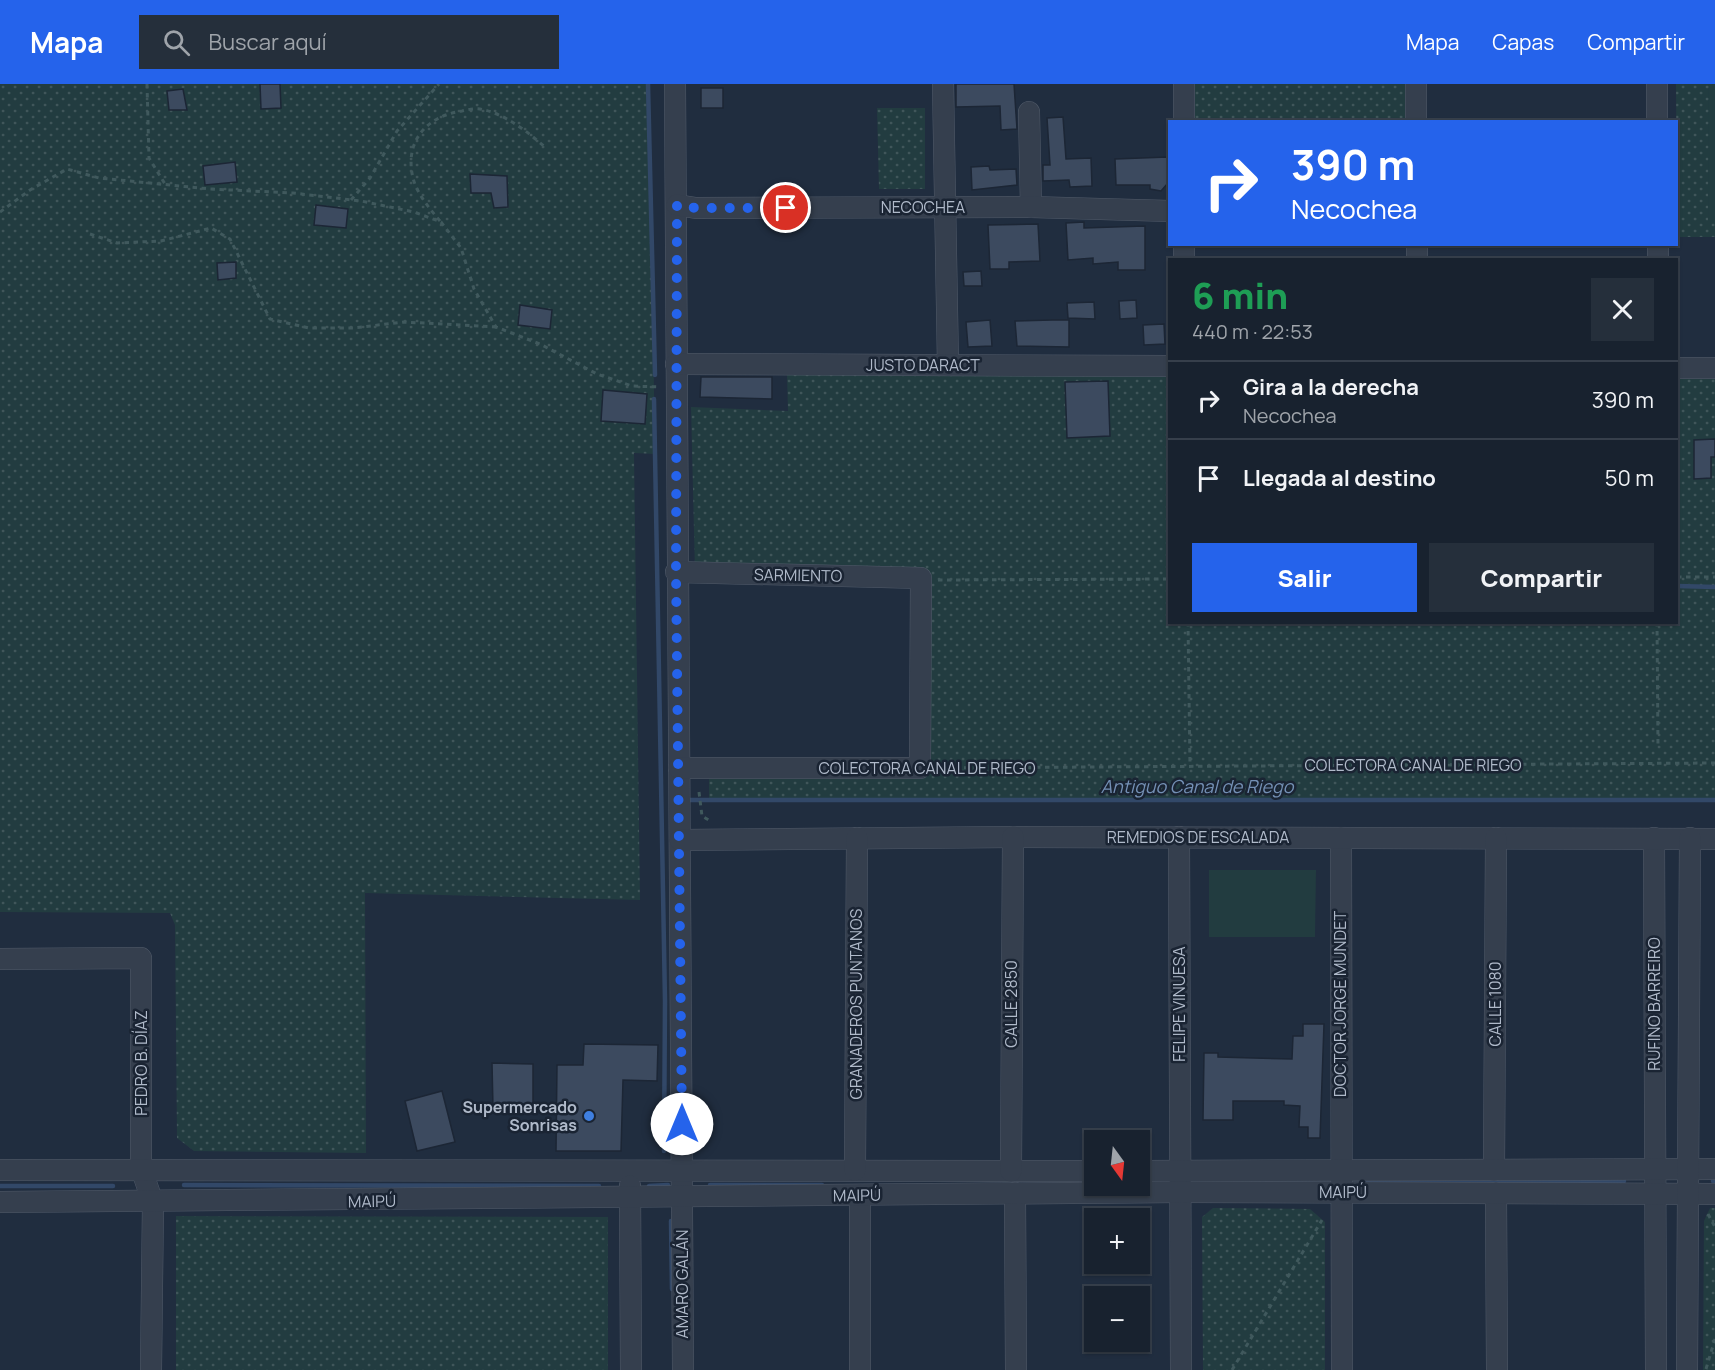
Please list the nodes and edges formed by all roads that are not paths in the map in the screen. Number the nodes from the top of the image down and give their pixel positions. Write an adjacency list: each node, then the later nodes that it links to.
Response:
1 (675, 84): 10 (street)
2 (943, 84): 11 (street)
3 (1184, 84): 7 (street)
4 (1416, 84): 8 (street)
5 (1657, 84): 9 (street)
6 (1029, 112): 12 (street)
7 (1184, 120)
8 (1416, 120)
9 (1657, 120)
10 (677, 205): 11 (street, NECOCHEA); 14 (street)
11 (943, 207): 12 (street, NECOCHEA); 15 (street)
12 (1031, 207): 13 (street, NECOCHEA)
13 (1168, 211)
14 (676, 364): 15 (street, JUSTO DARACT); 19 (street)
15 (948, 365): 16 (street, JUSTO DARACT)
16 (1168, 366)
17 (1678, 368): 18 (street)
18 (1715, 368)
19 (676, 572): 20 (street); 21 (street, SARMIENTO)
20 (679, 768): 21 (street, COLECTORA CANAL DE RIEGO); 30 (street)
21 (920, 768)
22 (1012, 837): 23 (street, REMEDIOS DE ESCALADA); 24 (street, REMEDIOS DE ESCALADA); 43 (street, CALLE 2850)
23 (1179, 837): 25 (street, REMEDIOS DE ESCALADA); 45 (street, FELIPE VINUESA)
24 (857, 838): 30 (street, REMEDIOS DE ESCALADA); 35 (street, GRANADEROS PUNTANOS)
25 (1341, 838): 26 (street, REMEDIOS DE ESCALADA); 42 (street, DOCTOR JORGE MUNDET)
26 (1496, 838): 27 (street, REMEDIOS DE ESCALADA); 36 (street, CALLE 1080)
27 (1654, 838): 28 (street, REMEDIOS DE ESCALADA); 37 (street, RUFINO BARREIRO)
28 (1690, 838): 29 (street, REMEDIOS DE ESCALADA); 38 (street, RUFINO BARREIRO)
29 (1715, 838)
30 (680, 840): 40 (street)
31 (0, 959): 32 (street, PEDRO B. DÍAZ)
32 (141, 1168): 34 (street, MAIPÚ); 39 (street, MAIPÚ); 56 (street, PEDRO B. DÍAZ)
33 (1715, 1169): 38 (street, MAIPÚ)
34 (0, 1170)
35 (855, 1170): 40 (street, MAIPÚ); 43 (street, MAIPÚ)
36 (1494, 1170): 37 (street, MAIPÚ); 42 (street, MAIPÚ)
37 (1654, 1170): 38 (street, MAIPÚ); 49 (street, RUFINO BARREIRO)
38 (1687, 1170): 50 (street, RUFINO BARREIRO)
39 (629, 1171): 40 (street, MAIPÚ); 53 (street)
40 (682, 1171): 54 (street, AMARO GALÁN)
41 (1084, 1171): 43 (street, MAIPÚ)
42 (1341, 1171): 45 (street, MAIPÚ); 46 (street, DOCTOR JORGE MUNDET)
43 (1011, 1172)
44 (1150, 1174): 45 (street, MAIPÚ)
45 (1180, 1181): 46 (street, MAIPÚ); 47 (street, MAIPÚ); 62 (street, FELIPE VINUESA)
46 (1342, 1192): 48 (street, MAIPÚ); 63 (street)
47 (1015, 1193): 52 (street, MAIPÚ); 61 (street)
48 (1496, 1193): 49 (street, MAIPÚ); 64 (street)
49 (1655, 1193): 50 (street, MAIPÚ); 65 (street)
50 (1688, 1194): 51 (street, MAIPÚ); 66 (street)
51 (1715, 1194)
52 (860, 1195): 54 (street, MAIPÚ); 60 (street)
53 (630, 1198): 54 (street, MAIPÚ); 56 (street, MAIPÚ); 58 (street)
54 (681, 1198): 59 (street, AMARO GALÁN)
55 (0, 1203): 56 (street, MAIPÚ)
56 (153, 1203): 57 (street)
57 (151, 1370)
58 (631, 1370)
59 (682, 1370)
60 (860, 1370)
61 (1016, 1370)
62 (1181, 1370)
63 (1342, 1370)
64 (1497, 1370)
65 (1656, 1370)
66 (1687, 1370)

